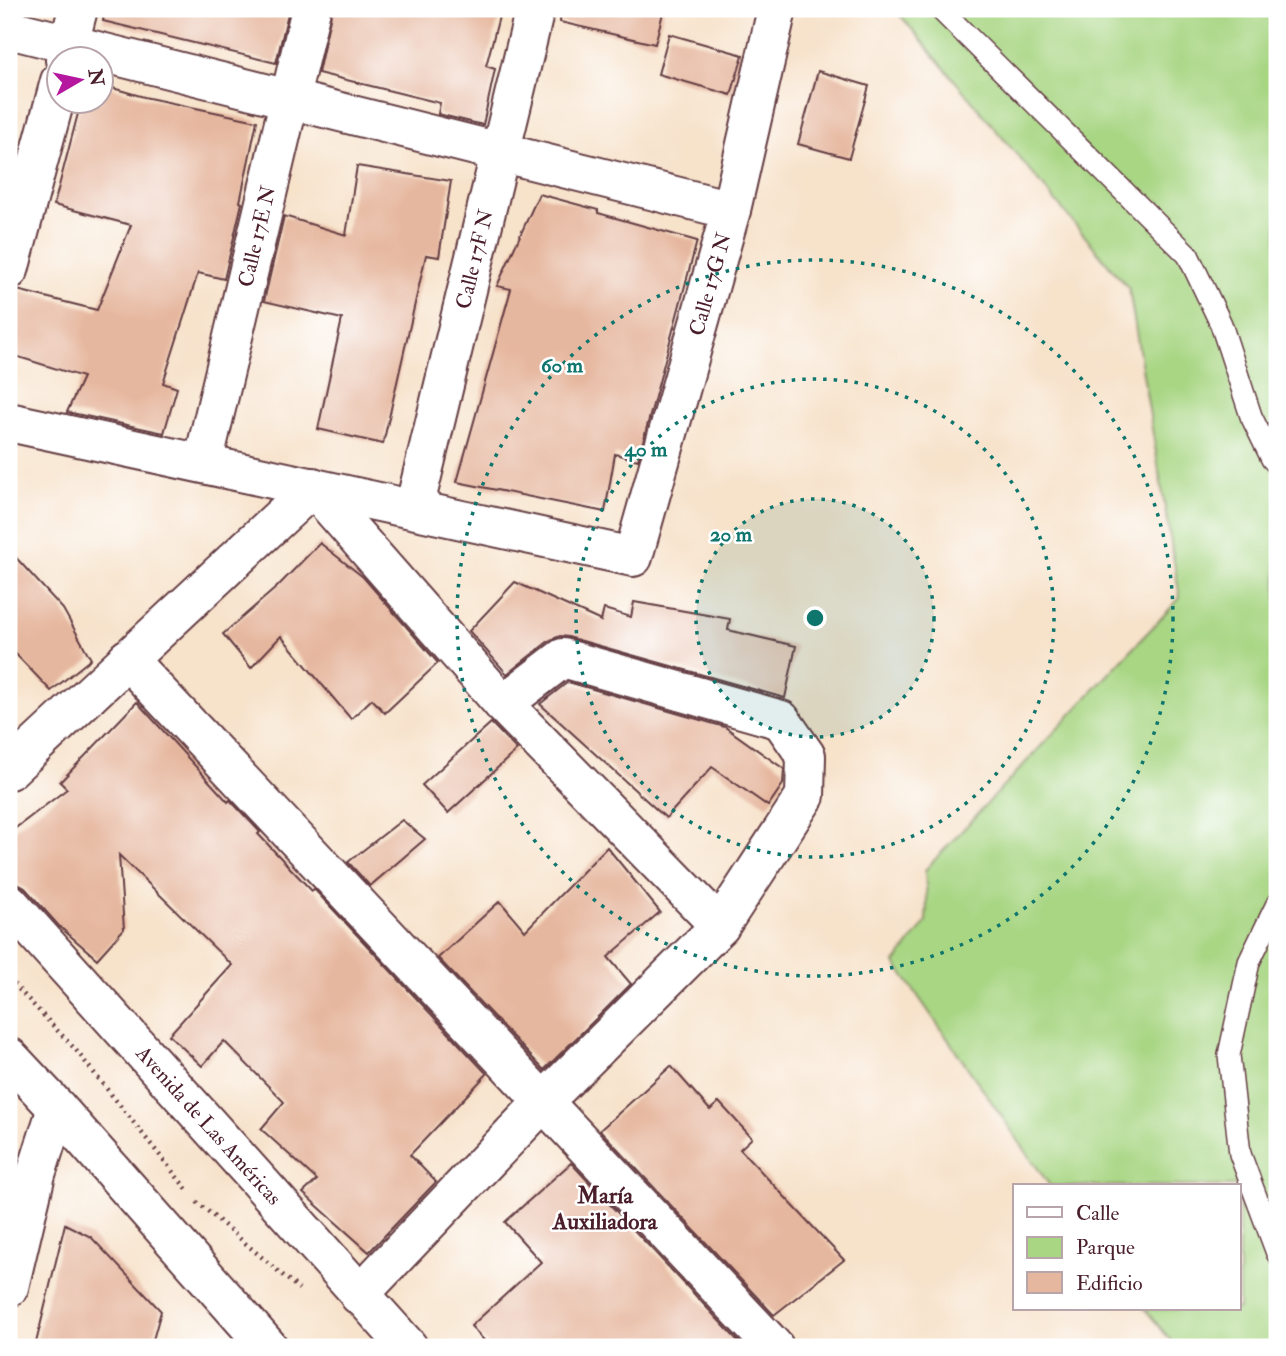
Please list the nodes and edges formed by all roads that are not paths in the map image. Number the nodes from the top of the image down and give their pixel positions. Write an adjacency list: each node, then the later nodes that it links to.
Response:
1 (311, 9): 7 (street, Calle 17E N)
2 (535, 9): 9 (street, Calle 17F N)
3 (778, 9): 10 (street, Calle 17G N)
4 (940, 9): 14 (lane)
5 (9, 29): 6 (street)
6 (71, 37): 7 (street)
7 (288, 101): 9 (street); 13 (street, Calle 17E N)
8 (51, 116): 11 (street)
9 (500, 153): 10 (street); 16 (street, Calle 17F N)
10 (731, 211): 16 (street, Calle 17G N)
11 (9, 270)
12 (9, 422): 13 (street)
13 (203, 463): 15 (street)
14 (1277, 464)
15 (313, 487): 16 (street); 17 (street); 18 (street)
16 (414, 509)
17 (127, 659): 19 (street); 24 (street)
18 (503, 704): 22 (street); 22 (street)
19 (9, 770)
20 (9, 903): 28 (street, Avenida de Las Américas)
21 (1277, 904): 26 (lane)
22 (720, 926): 24 (street)
23 (9, 1057): 25 (street)
24 (543, 1102): 28 (street); 31 (street)
25 (57, 1108): 27 (street); 29 (street)
26 (1277, 1253)
27 (9, 1287)
28 (359, 1295): 30 (street, Avenida de Las Américas)
29 (268, 1347)
30 (408, 1347)
31 (774, 1347)

